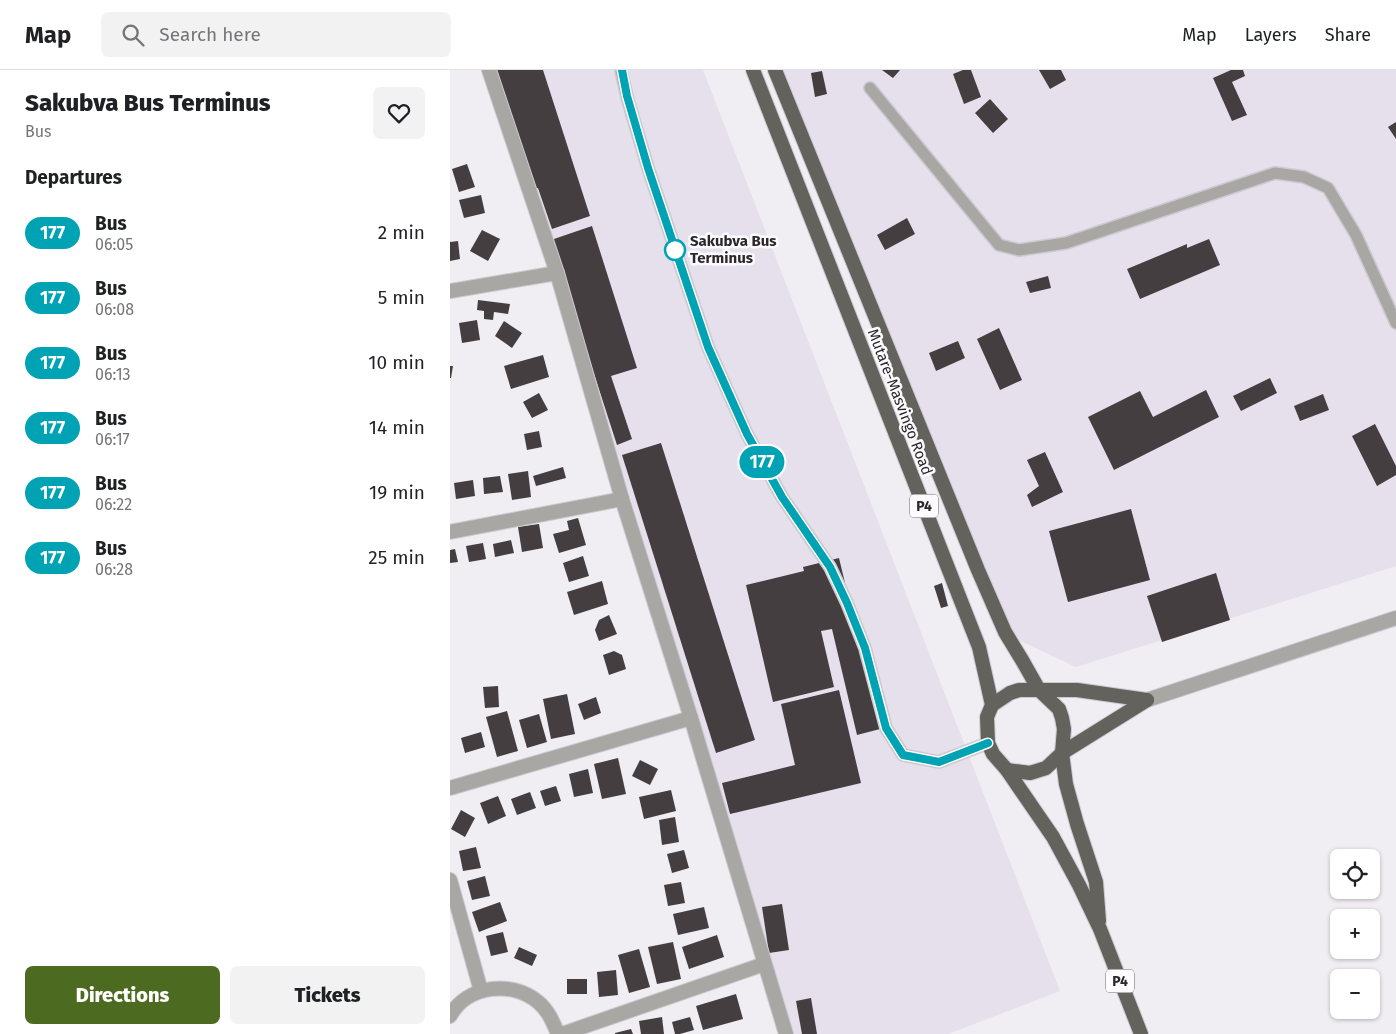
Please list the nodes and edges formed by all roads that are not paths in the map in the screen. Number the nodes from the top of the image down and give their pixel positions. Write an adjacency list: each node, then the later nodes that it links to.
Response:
1 (489, 70): 6 (street)
2 (622, 70): 16 (lane)
3 (753, 70): 14 (highway, Mutare-Masvingo Road / P4)
4 (775, 70): 12 (highway, Mutare-Masvingo Road / P4)
5 (870, 88): 8 (lane)
6 (557, 273): 7 (street); 9 (street)
7 (450, 291)
8 (1396, 323)
9 (622, 499): 10 (street); 15 (street)
10 (450, 532)
11 (1396, 618): 13 (street)
12 (1039, 690): 13 (highway); 14 (highway); 17 (highway, Mutare-Masvingo Road / P4)
13 (1147, 700): 17 (highway)
14 (992, 705): 16 (highway, Mutare-Masvingo Road / P4)
15 (691, 718): 19 (street); 22 (street)
16 (988, 743): 18 (highway, Mutare-Masvingo Road / P4)
17 (1062, 753): 18 (highway); 21 (highway, Mutare-Masvingo Road / P4)
18 (1007, 770): 21 (highway, Mutare-Masvingo Road / P4)
19 (450, 788)
20 (450, 880): 23 (street)
21 (1100, 929): 28 (highway, Mutare-Masvingo Road / P4)
22 (764, 964): 26 (street); 27 (street)
23 (481, 991): 24 (street); 25 (street)
24 (450, 1016)
25 (558, 1034)
26 (562, 1034)
27 (786, 1034)
28 (1141, 1034)

